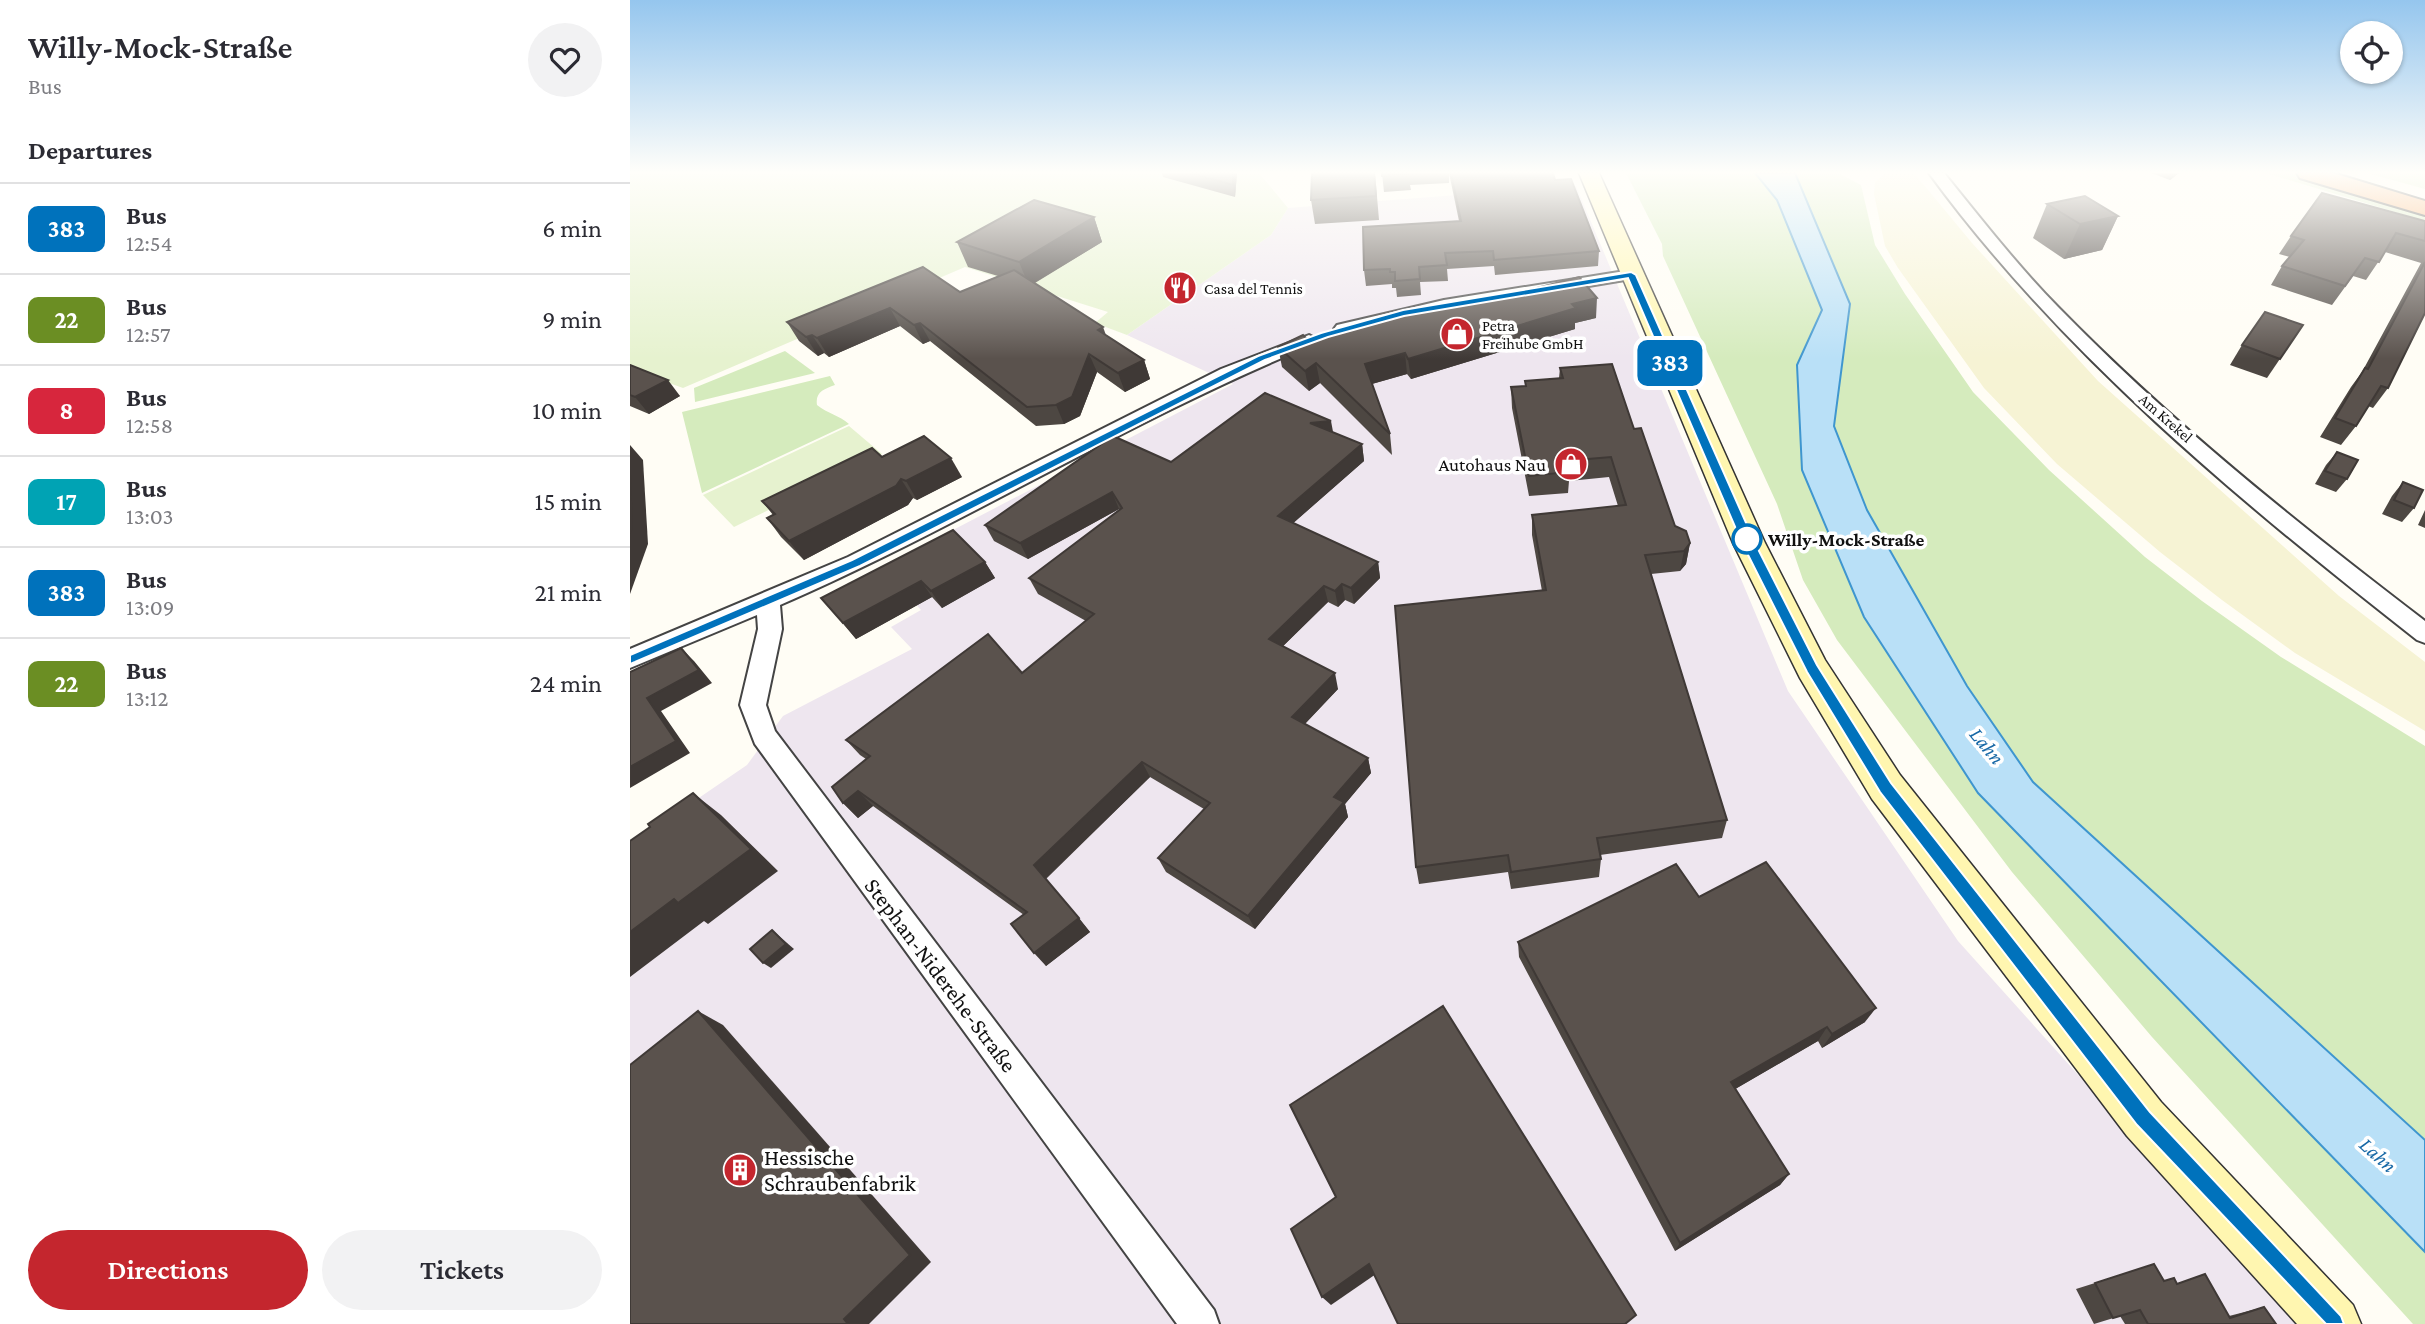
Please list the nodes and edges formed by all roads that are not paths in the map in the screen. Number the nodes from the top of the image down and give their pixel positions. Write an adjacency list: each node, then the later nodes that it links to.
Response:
1 (1614, 235): 3 (main road)
2 (1986, 235): 5 (street, Am Krekel)
3 (1631, 275): 4 (street); 8 (main road)
4 (768, 603): 6 (street); 7 (street, Stephan-Niderehe-Straße)
5 (2425, 634)
6 (630, 659)
7 (1200, 1324)
8 (2334, 1324)

